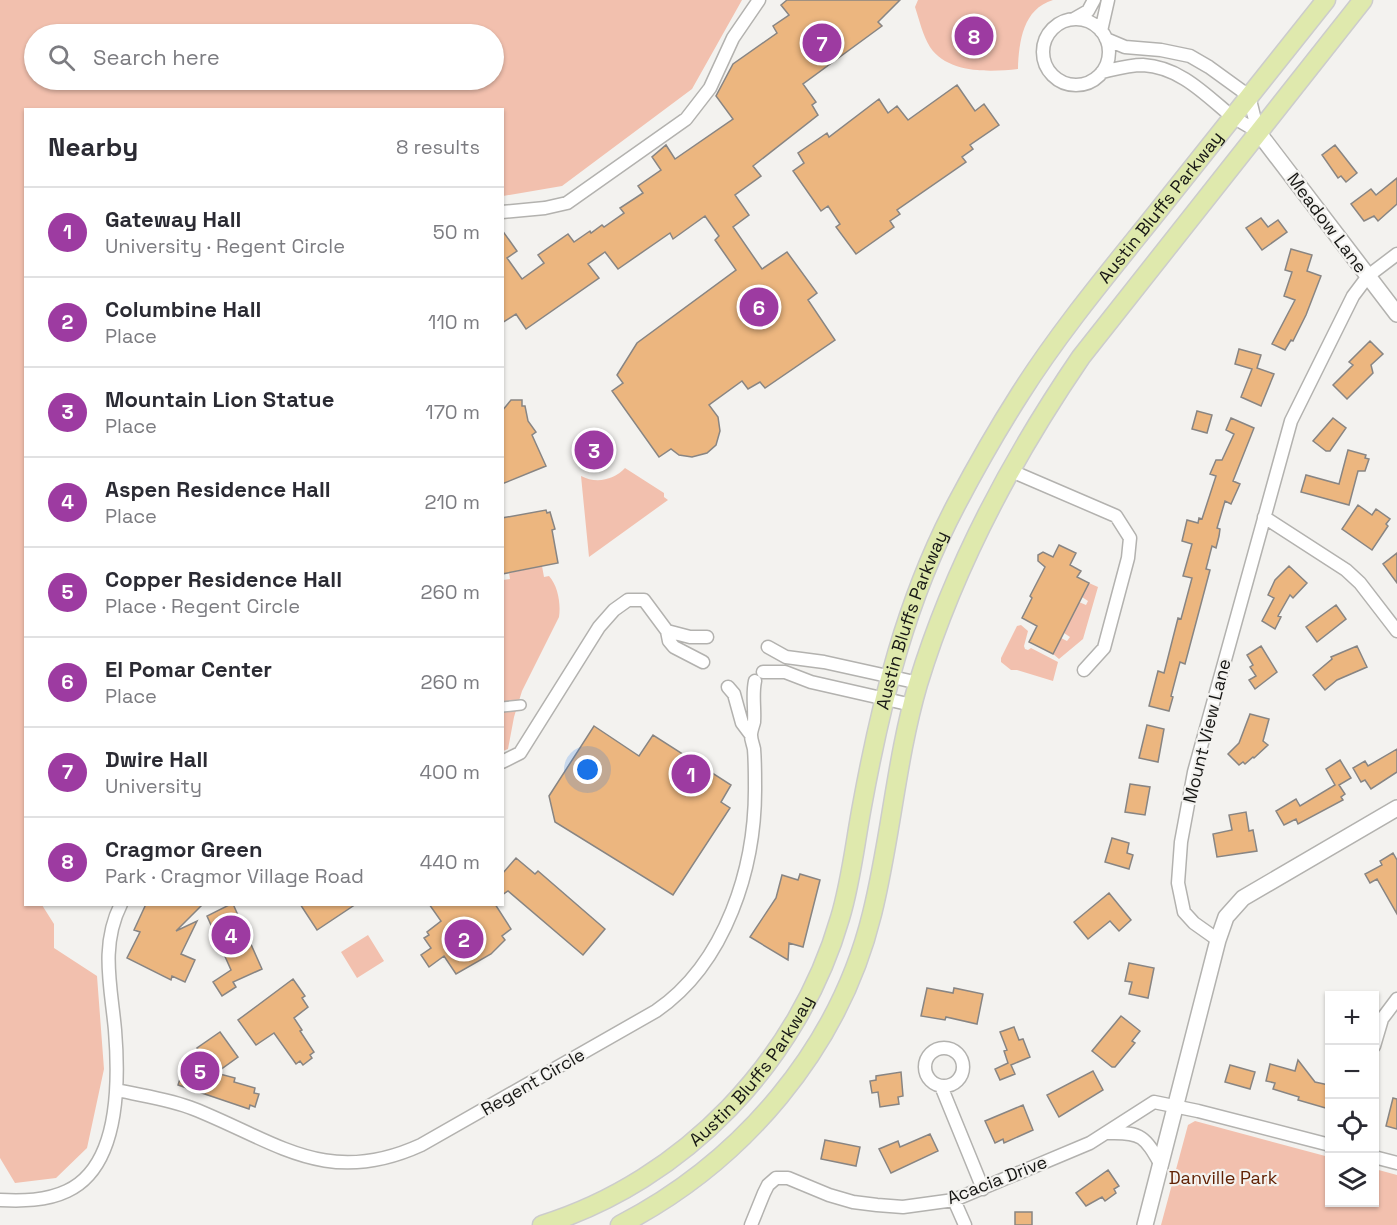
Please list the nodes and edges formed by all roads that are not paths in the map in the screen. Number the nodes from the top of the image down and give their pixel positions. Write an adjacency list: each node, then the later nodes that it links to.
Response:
1 (759, 0): 12 (street)
2 (1094, 0): 6 (street)
3 (1108, 0): 7 (street)
4 (1326, 0): 9 (main road, Austin Bluffs Parkway)
5 (1363, 0): 11 (main road, Austin Bluffs Parkway)
6 (1074, 19): 7 (street); 8 (street)
7 (1103, 35): 8 (street); 9 (street)
8 (1102, 72): 10 (street, Meadow Lane)
9 (1249, 96): 10 (main road, Austin Bluffs Parkway); 11 (street, Meadow Lane)
10 (1232, 116): 11 (street, Meadow Lane); 24 (main road, Austin Bluffs Parkway)
11 (1258, 132): 14 (street, Meadow Lane); 16 (main road, Austin Bluffs Parkway)
12 (504, 212)
13 (1397, 254): 14 (street, Mount View Lane)
14 (1368, 276): 15 (street, Meadow Lane); 17 (street, Mount View Lane)
15 (1397, 314)
16 (1010, 471): 23 (street); 25 (main road, Austin Bluffs Parkway)
17 (1264, 517): 19 (street); 35 (street, Mount View Lane)
18 (666, 631): 20 (street); 22 (street); 32 (street)
19 (1397, 631)
20 (707, 637)
21 (768, 647): 24 (street)
22 (703, 662)
23 (1084, 670)
24 (889, 676): 25 (street); 27 (main road, Austin Bluffs Parkway)
25 (919, 683): 29 (main road, Austin Bluffs Parkway)
26 (728, 687): 31 (street, Regent Circle)
27 (884, 698): 29 (street, Regent Circle); 31 (street, Regent Circle); 49 (main road, Austin Bluffs Parkway)
28 (521, 705): 30 (street)
29 (912, 705): 50 (main road, Austin Bluffs Parkway)
30 (504, 707)
31 (751, 735): 39 (street, Regent Circle)
32 (504, 761)
33 (1397, 808): 35 (street)
34 (120, 906): 39 (street)
35 (1218, 940): 40 (street)
36 (1397, 999): 37 (street)
37 (1374, 1045)
38 (941, 1086): 46 (street)
39 (117, 1090): 47 (street)
40 (1176, 1107): 41 (street, Acacia Drive); 42 (street, Acacia Drive); 45 (street)
41 (1109, 1133): 45 (street); 46 (street, Acacia Drive)
42 (1325, 1144)
43 (1379, 1158): 44 (street)
44 (1397, 1163)
45 (1161, 1165): 53 (street)
46 (983, 1189): 48 (street, Acacia Drive)
47 (0, 1200)
48 (954, 1200): 51 (street, Acacia Drive); 52 (street)
49 (542, 1225)
50 (620, 1225)
51 (751, 1225)
52 (965, 1225)
53 (1145, 1225)

